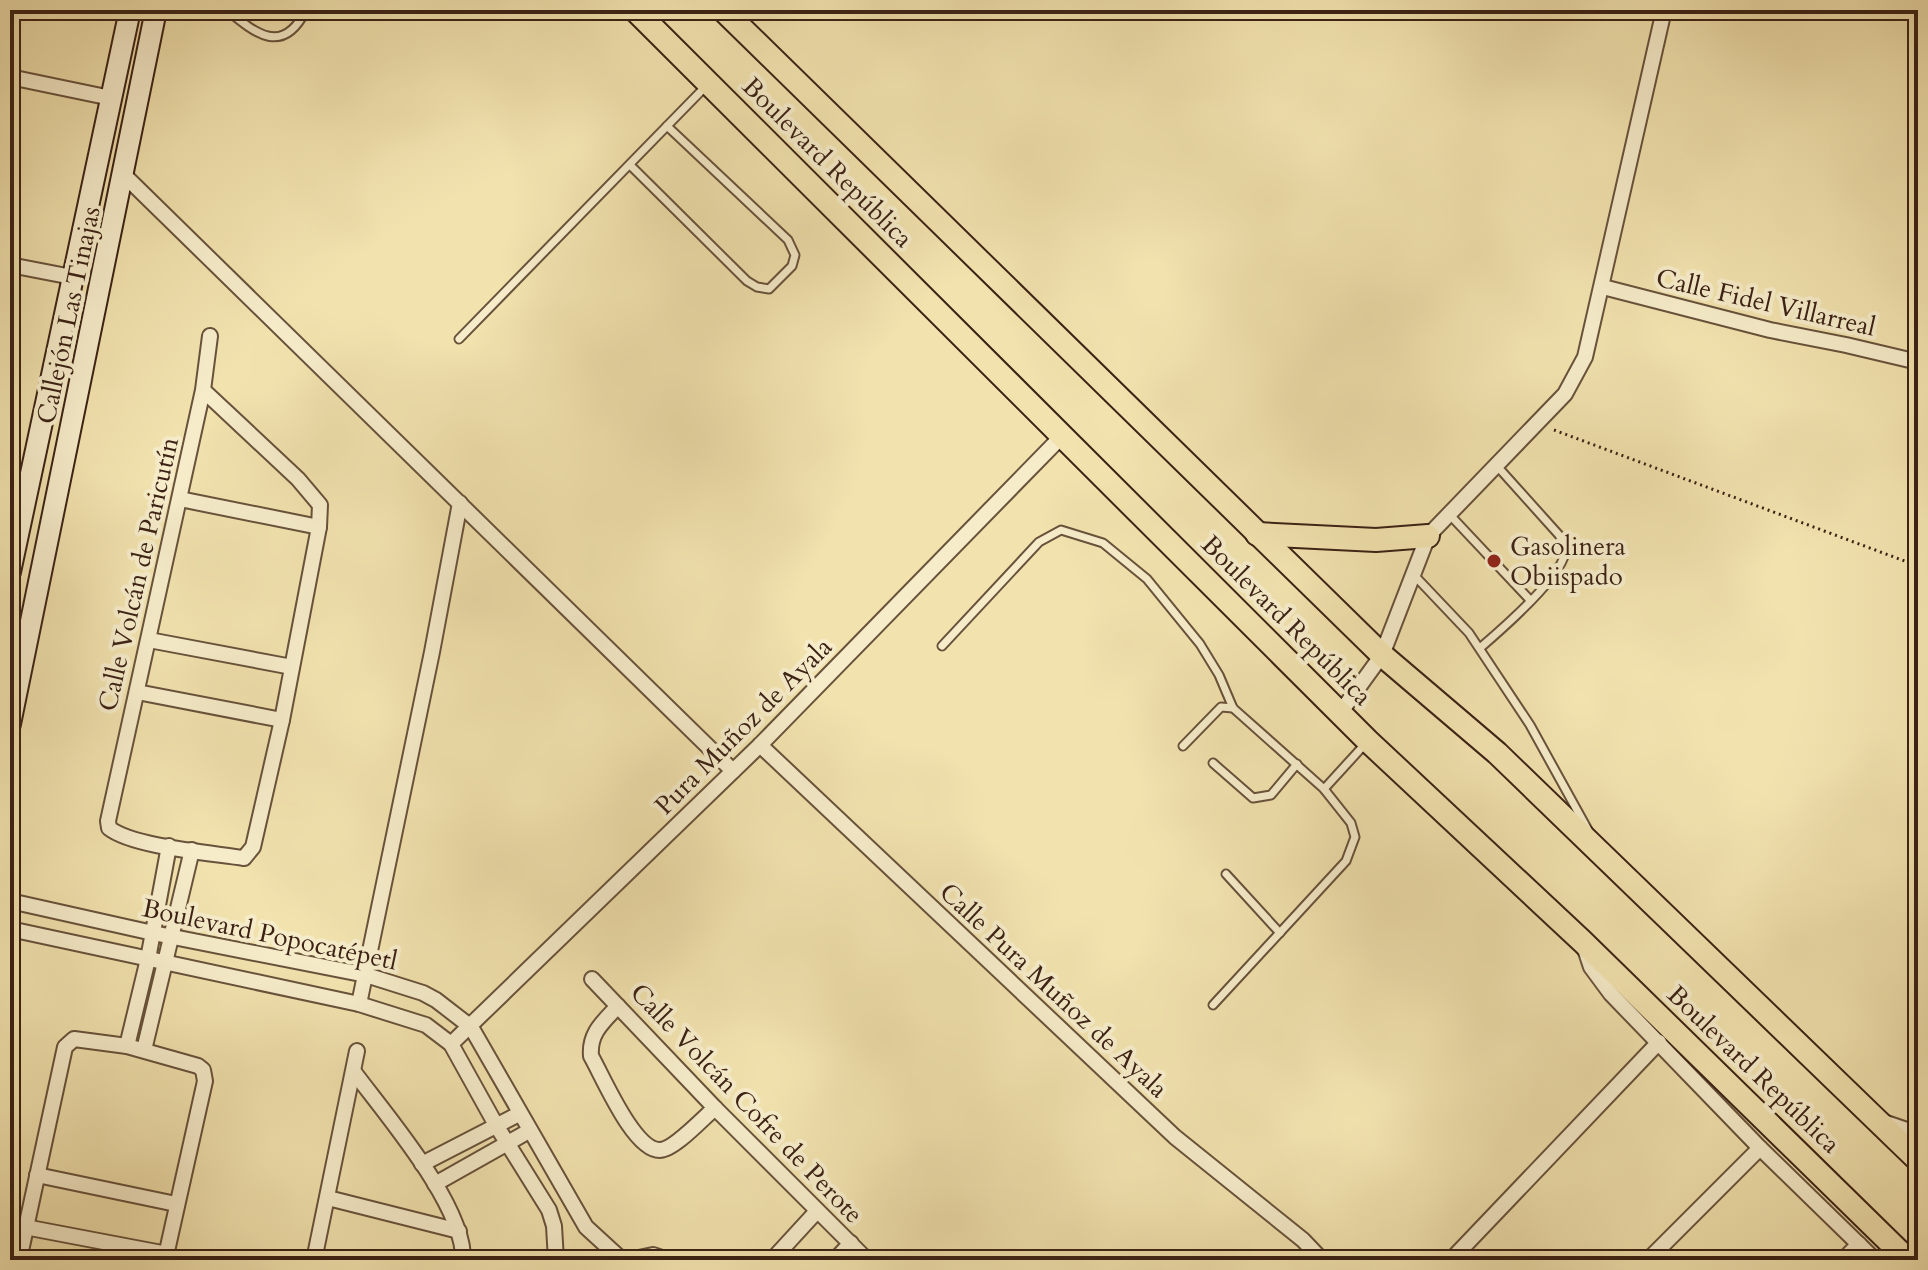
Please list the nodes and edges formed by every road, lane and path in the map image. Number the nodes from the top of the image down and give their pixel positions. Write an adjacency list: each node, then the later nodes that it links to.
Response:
1 (130, 10): 10 (main road, Callejón Las Tinajas)
2 (156, 10): 13 (main road, Callejón Las Tinajas)
3 (227, 10): 4 (lane)
4 (306, 10)
5 (635, 10): 9 (main road, Boulevard República)
6 (723, 10): 28 (main road, Boulevard República)
7 (1664, 10): 16 (street)
8 (10, 77): 10 (street)
9 (708, 83): 11 (lane); 22 (main road, Boulevard República)
10 (111, 98): 15 (main road, Callejón Las Tinajas)
11 (667, 126): 12 (lane); 12 (lane)
12 (630, 165): 18 (lane)
13 (124, 175): 25 (street); 43 (main road, Callejón Las Tinajas)
14 (10, 265): 15 (street)
15 (72, 277): 31 (main road, Callejón Las Tinajas)
16 (1603, 287): 19 (street, Calle Fidel Villarreal); 21 (street)
17 (210, 336): 20 (street, Calle Volcán de Paricutín)
18 (459, 339)
19 (1918, 362)
20 (203, 390): 24 (street, Calle Volcán de Paricutín); 27 (street)
21 (1538, 424): 23 (street); 30 (path)
22 (1063, 435): 41 (main road, Boulevard República); 45 (street, Pura Muñoz de Ayala)
23 (1497, 466): 26 (street); 33 (lane)
24 (180, 499): 27 (street); 34 (street, Calle Volcán de Paricutín)
25 (460, 503): 49 (street); 63 (street)
26 (1449, 514): 29 (street); 33 (lane)
27 (319, 527): 38 (street)
28 (1257, 534): 29 (main road); 37 (main road, Boulevard República)
29 (1428, 536): 32 (street)
30 (1918, 566)
31 (10, 572)
32 (1414, 575): 36 (lane); 37 (street)
33 (1530, 600): 36 (lane)
34 (149, 640): 38 (street); 39 (street, Calle Volcán de Paricutín)
35 (942, 646): 40 (lane)
36 (1480, 648): 53 (lane)
37 (1382, 655): 41 (street); 53 (main road, Boulevard República)
38 (292, 667): 42 (street)
39 (137, 692): 42 (street); 51 (street, Calle Volcán de Paricutín)
40 (1233, 708): 46 (lane); 48 (lane)
41 (1340, 713): 44 (main road, Boulevard República)
42 (282, 720): 52 (street)
43 (10, 724)
44 (1368, 741): 50 (lane); 60 (main road, Boulevard República)
45 (760, 745): 49 (street, Pura Muñoz de Ayala); 105 (street, Calle Pura Muñoz de Ayala)
46 (1183, 746)
47 (1213, 763): 48 (lane)
48 (1297, 764): 50 (lane)
49 (733, 771): 68 (street, Pura Muñoz de Ayala)
50 (1324, 789): 58 (lane)
51 (169, 846): 52 (street); 57 (street)
52 (192, 850): 59 (street)
53 (1601, 854): 77 (main road, Boulevard República)
54 (1226, 874): 58 (lane)
55 (10, 901): 57 (street, Boulevard Popocatépetl)
56 (10, 929): 61 (street, Boulevard Popocatépetl)
57 (153, 933): 59 (street, Boulevard Popocatépetl); 61 (street)
58 (1280, 933): 66 (lane)
59 (171, 936): 62 (street); 63 (street, Boulevard Popocatépetl)
60 (1583, 942): 69 (street); 110 (main road, Boulevard República)
61 (148, 959): 62 (street, Boulevard Popocatépetl); 71 (street)
62 (166, 962): 65 (street, Boulevard Popocatépetl); 72 (street)
63 (366, 975): 65 (street); 68 (street, Boulevard Popocatépetl)
64 (592, 979): 67 (street, Calle Volcán Cofre de Perote)
65 (359, 1004): 70 (street, Boulevard Popocatépetl)
66 (1213, 1005)
67 (618, 1006): 75 (street, Calle Volcán Cofre de Perote); 75 (street)
68 (471, 1027): 70 (street, Pura Muñoz de Ayala); 76 (street, Boulevard Popocatépetl)
69 (1659, 1042): 82 (street); 106 (street)
70 (451, 1044): 78 (street, Boulevard Popocatépetl)
71 (127, 1046): 72 (street); 85 (street)
72 (144, 1050): 88 (street)
73 (357, 1051): 74 (street)
74 (354, 1072): 84 (street); 87 (street)
75 (715, 1108): 89 (street, Calle Volcán Cofre de Perote)
76 (519, 1114): 78 (street); 79 (street, Boulevard Popocatépetl)
77 (1882, 1123): 80 (street); 83 (main road, Boulevard República)
78 (496, 1125): 81 (street, Boulevard Popocatépetl); 84 (street)
79 (529, 1131): 81 (street); 99 (street, Boulevard Popocatépetl)
80 (1918, 1136)
81 (508, 1142): 86 (street); 98 (street, Boulevard Popocatépetl)
82 (1760, 1148): 93 (street); 107 (street)
83 (1918, 1160)
84 (422, 1164): 86 (street)
85 (37, 1175): 88 (street); 90 (street)
86 (435, 1184): 91 (street)
87 (328, 1198): 91 (street); 96 (street)
88 (176, 1204): 94 (street)
89 (817, 1211): 92 (street, Calle Volcán Cofre de Perote); 102 (street)
90 (25, 1227): 94 (street); 95 (street)
91 (459, 1231): 97 (street)
92 (851, 1243): 103 (street); 104 (street, Calle Volcán Cofre de Perote)
93 (1859, 1244): 108 (street); 109 (street)
94 (166, 1257)
95 (19, 1260)
96 (314, 1260)
97 (463, 1260)
98 (556, 1260)
99 (622, 1260)
100 (629, 1260): 101 (street)
101 (668, 1260)
102 (772, 1260)
103 (835, 1260)
104 (867, 1260)
105 (1322, 1260)
106 (1451, 1260)
107 (1648, 1260)
108 (1843, 1260)
109 (1875, 1260)
110 (1908, 1260)

